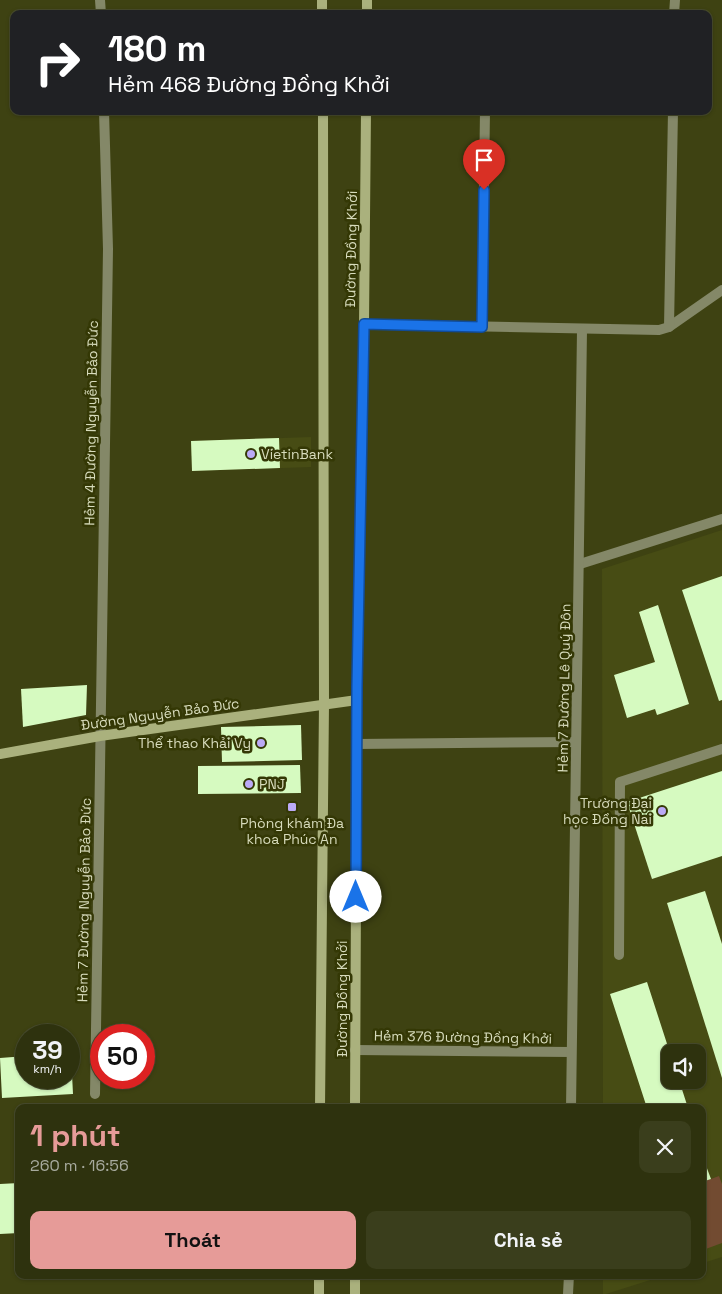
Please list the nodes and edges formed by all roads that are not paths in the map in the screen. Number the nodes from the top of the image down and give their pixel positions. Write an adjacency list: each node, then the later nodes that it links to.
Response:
1 (104, 115): 15 (street, Hẻm 4 Đường Nguyễn Bảo Đức)
2 (323, 115): 14 (main road, Đường Đồng Khởi)
3 (366, 115): 7 (main road, Đường Đồng Khởi)
4 (485, 115): 8 (street)
5 (673, 115): 9 (street)
6 (722, 290): 9 (street)
7 (364, 324): 8 (street); 13 (main road, Đường Đồng Khởi)
8 (482, 327): 10 (street)
9 (669, 328): 10 (street)
10 (582, 330): 12 (street, Hẻm 7 Đường Lê Quý Đôn)
11 (722, 519): 12 (street)
12 (580, 564): 16 (street, Hẻm 7 Đường Lê Quý Đôn)
13 (356, 700): 14 (main road, Đường Nguyễn Bảo Đức); 17 (main road, Đường Đồng Khởi)
14 (324, 704): 15 (main road, Đường Nguyễn Bảo Đức); 24 (main road, Đường Đồng Khởi)
15 (100, 736): 19 (main road, Đường Nguyễn Bảo Đức); 23 (street, Hẻm 7 Đường Nguyễn Bảo Đức)
16 (576, 742): 17 (street); 22 (street, Hẻm 7 Đường Lê Quý Đôn)
17 (356, 744): 21 (main road, Đường Đồng Khởi)
18 (722, 749): 20 (street)
19 (0, 754)
20 (619, 955)
21 (355, 1050): 22 (street, Hẻm 376 Đường Đồng Khởi); 25 (main road, Đường Đồng Khởi)
22 (571, 1052): 26 (street, Hẻm 7 Đường Lê Quý Đôn)
23 (95, 1094)
24 (320, 1104)
25 (355, 1104)
26 (571, 1104)
27 (319, 1279): 30 (main road)
28 (355, 1279): 31 (main road)
29 (569, 1279): 32 (street)
30 (319, 1294)
31 (354, 1294)
32 (568, 1294)

